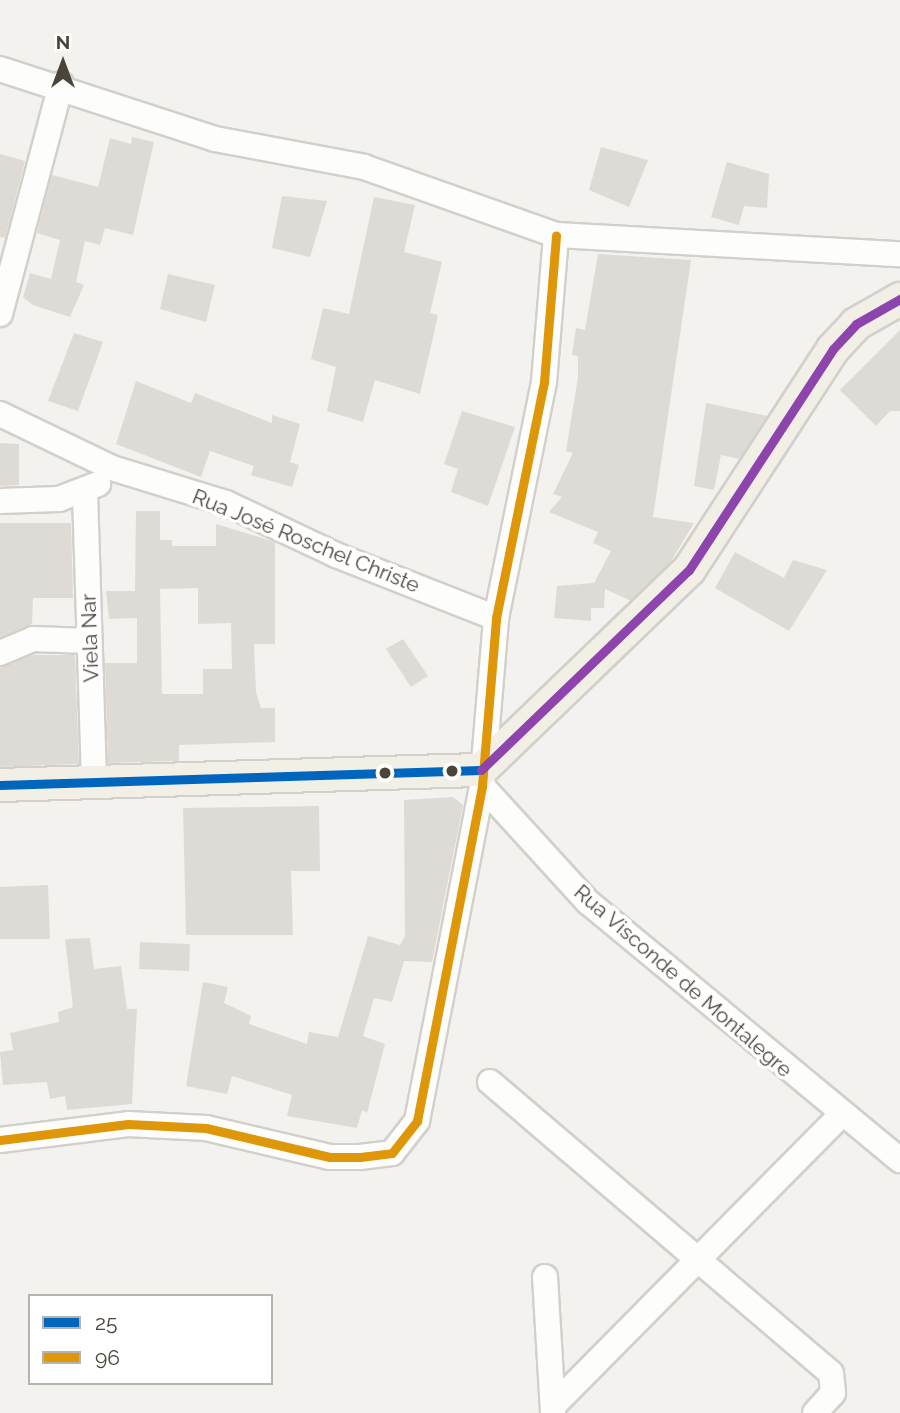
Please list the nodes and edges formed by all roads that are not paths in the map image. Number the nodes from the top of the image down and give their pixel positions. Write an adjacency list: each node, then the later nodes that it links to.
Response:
1 (0, 69): 2 (street)
2 (61, 84): 3 (street); 6 (street)
3 (556, 235): 4 (street); 11 (street)
4 (900, 254)
5 (900, 299): 14 (main road)
6 (0, 314)
7 (0, 414): 8 (street, Rua José Roschel Christe)
8 (112, 468): 9 (street); 11 (street, Rua José Roschel Christe)
9 (85, 493): 10 (street); 12 (street, Viela Nar)
10 (0, 501)
11 (496, 618): 14 (street)
12 (89, 641): 13 (street); 15 (street, Viela Nar)
13 (0, 653)
14 (481, 778): 15 (main road); 18 (street, Rua Visconde de Montalegre); 19 (street)
15 (94, 784): 16 (main road)
16 (0, 785)
17 (490, 1082): 21 (street)
18 (841, 1115): 20 (street, Rua Visconde de Montalegre); 21 (street)
19 (0, 1140)
20 (900, 1160)
21 (698, 1259): 23 (street); 24 (street)
22 (545, 1277): 23 (street)
23 (553, 1409)
24 (815, 1413)

